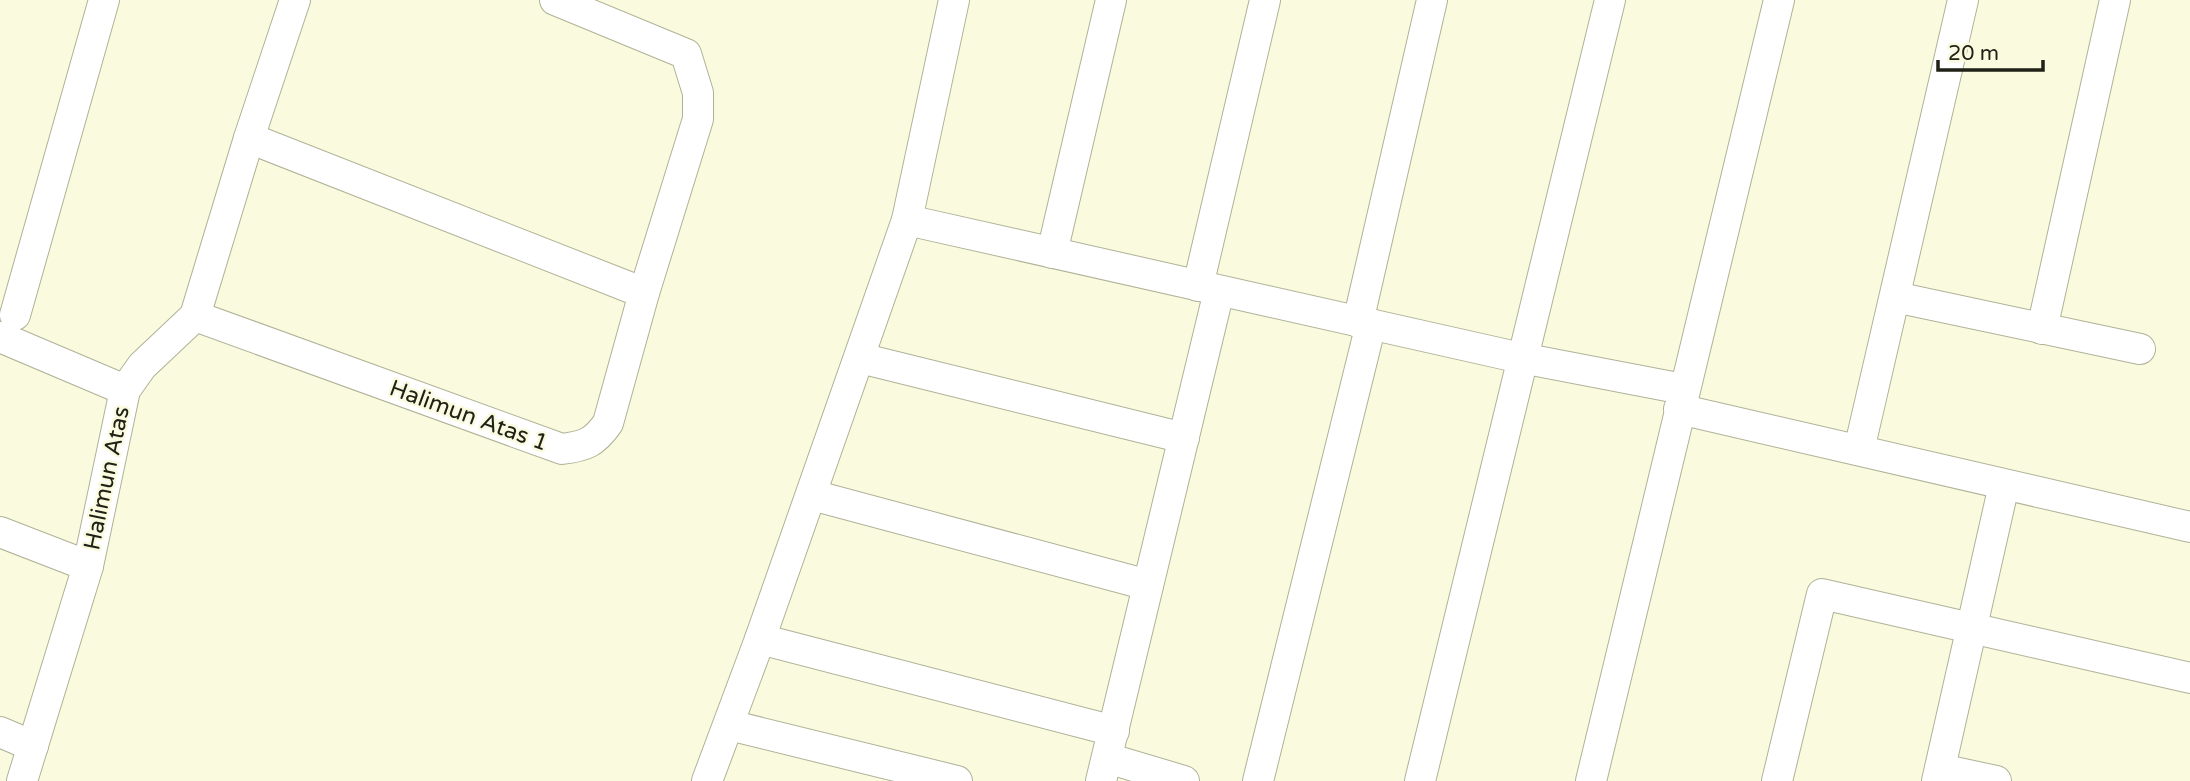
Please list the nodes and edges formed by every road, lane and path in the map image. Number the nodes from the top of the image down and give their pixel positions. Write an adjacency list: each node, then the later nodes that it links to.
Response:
1 (104, 0): 20 (street)
2 (295, 0): 12 (street)
3 (555, 0): 16 (street, Halimun Atas 1)
4 (954, 0): 13 (street)
5 (1111, 0): 14 (street)
6 (1265, 0): 15 (street)
7 (1432, 0): 19 (street)
8 (1610, 0): 24 (street)
9 (1779, 0): 26 (street)
10 (1963, 0): 17 (street)
11 (2116, 0): 21 (street)
12 (248, 138): 16 (street); 18 (street)
13 (907, 220): 14 (street); 23 (street)
14 (1052, 253): 15 (street)
15 (1209, 288): 19 (street); 27 (street)
16 (644, 293): 18 (street, Halimun Atas 1)
17 (1895, 297): 21 (street); 28 (street)
18 (195, 316): 25 (street, Halimun Atas)
19 (1365, 323): 24 (street); 47 (street)
20 (7, 326): 25 (street)
21 (2042, 329): 22 (street)
22 (2140, 349)
23 (860, 358): 27 (street); 30 (street)
24 (1521, 358): 26 (street); 48 (street)
25 (125, 390): 33 (street, Halimun Atas)
26 (1681, 399): 28 (street); 49 (street)
27 (1184, 438): 34 (street)
28 (1859, 450): 29 (street)
29 (2004, 485): 31 (street); 35 (street)
30 (812, 495): 34 (street); 36 (street)
31 (2190, 527)
32 (0, 532): 33 (street)
33 (88, 566): 40 (street, Halimun Atas)
34 (1148, 584): 41 (street)
35 (1973, 627): 37 (street); 42 (street); 50 (street)
36 (760, 639): 38 (street); 41 (street)
37 (2190, 678)
38 (729, 725): 44 (street); 45 (street)
39 (0, 732): 40 (street)
40 (33, 746): 43 (street, Halimun Atas)
41 (1107, 757): 46 (street)
42 (1939, 775): 51 (street)
43 (22, 781)
44 (708, 781)
45 (957, 781)
46 (1184, 781)
47 (1258, 781)
48 (1420, 781)
49 (1591, 781)
50 (1777, 781)
51 (1996, 781)

